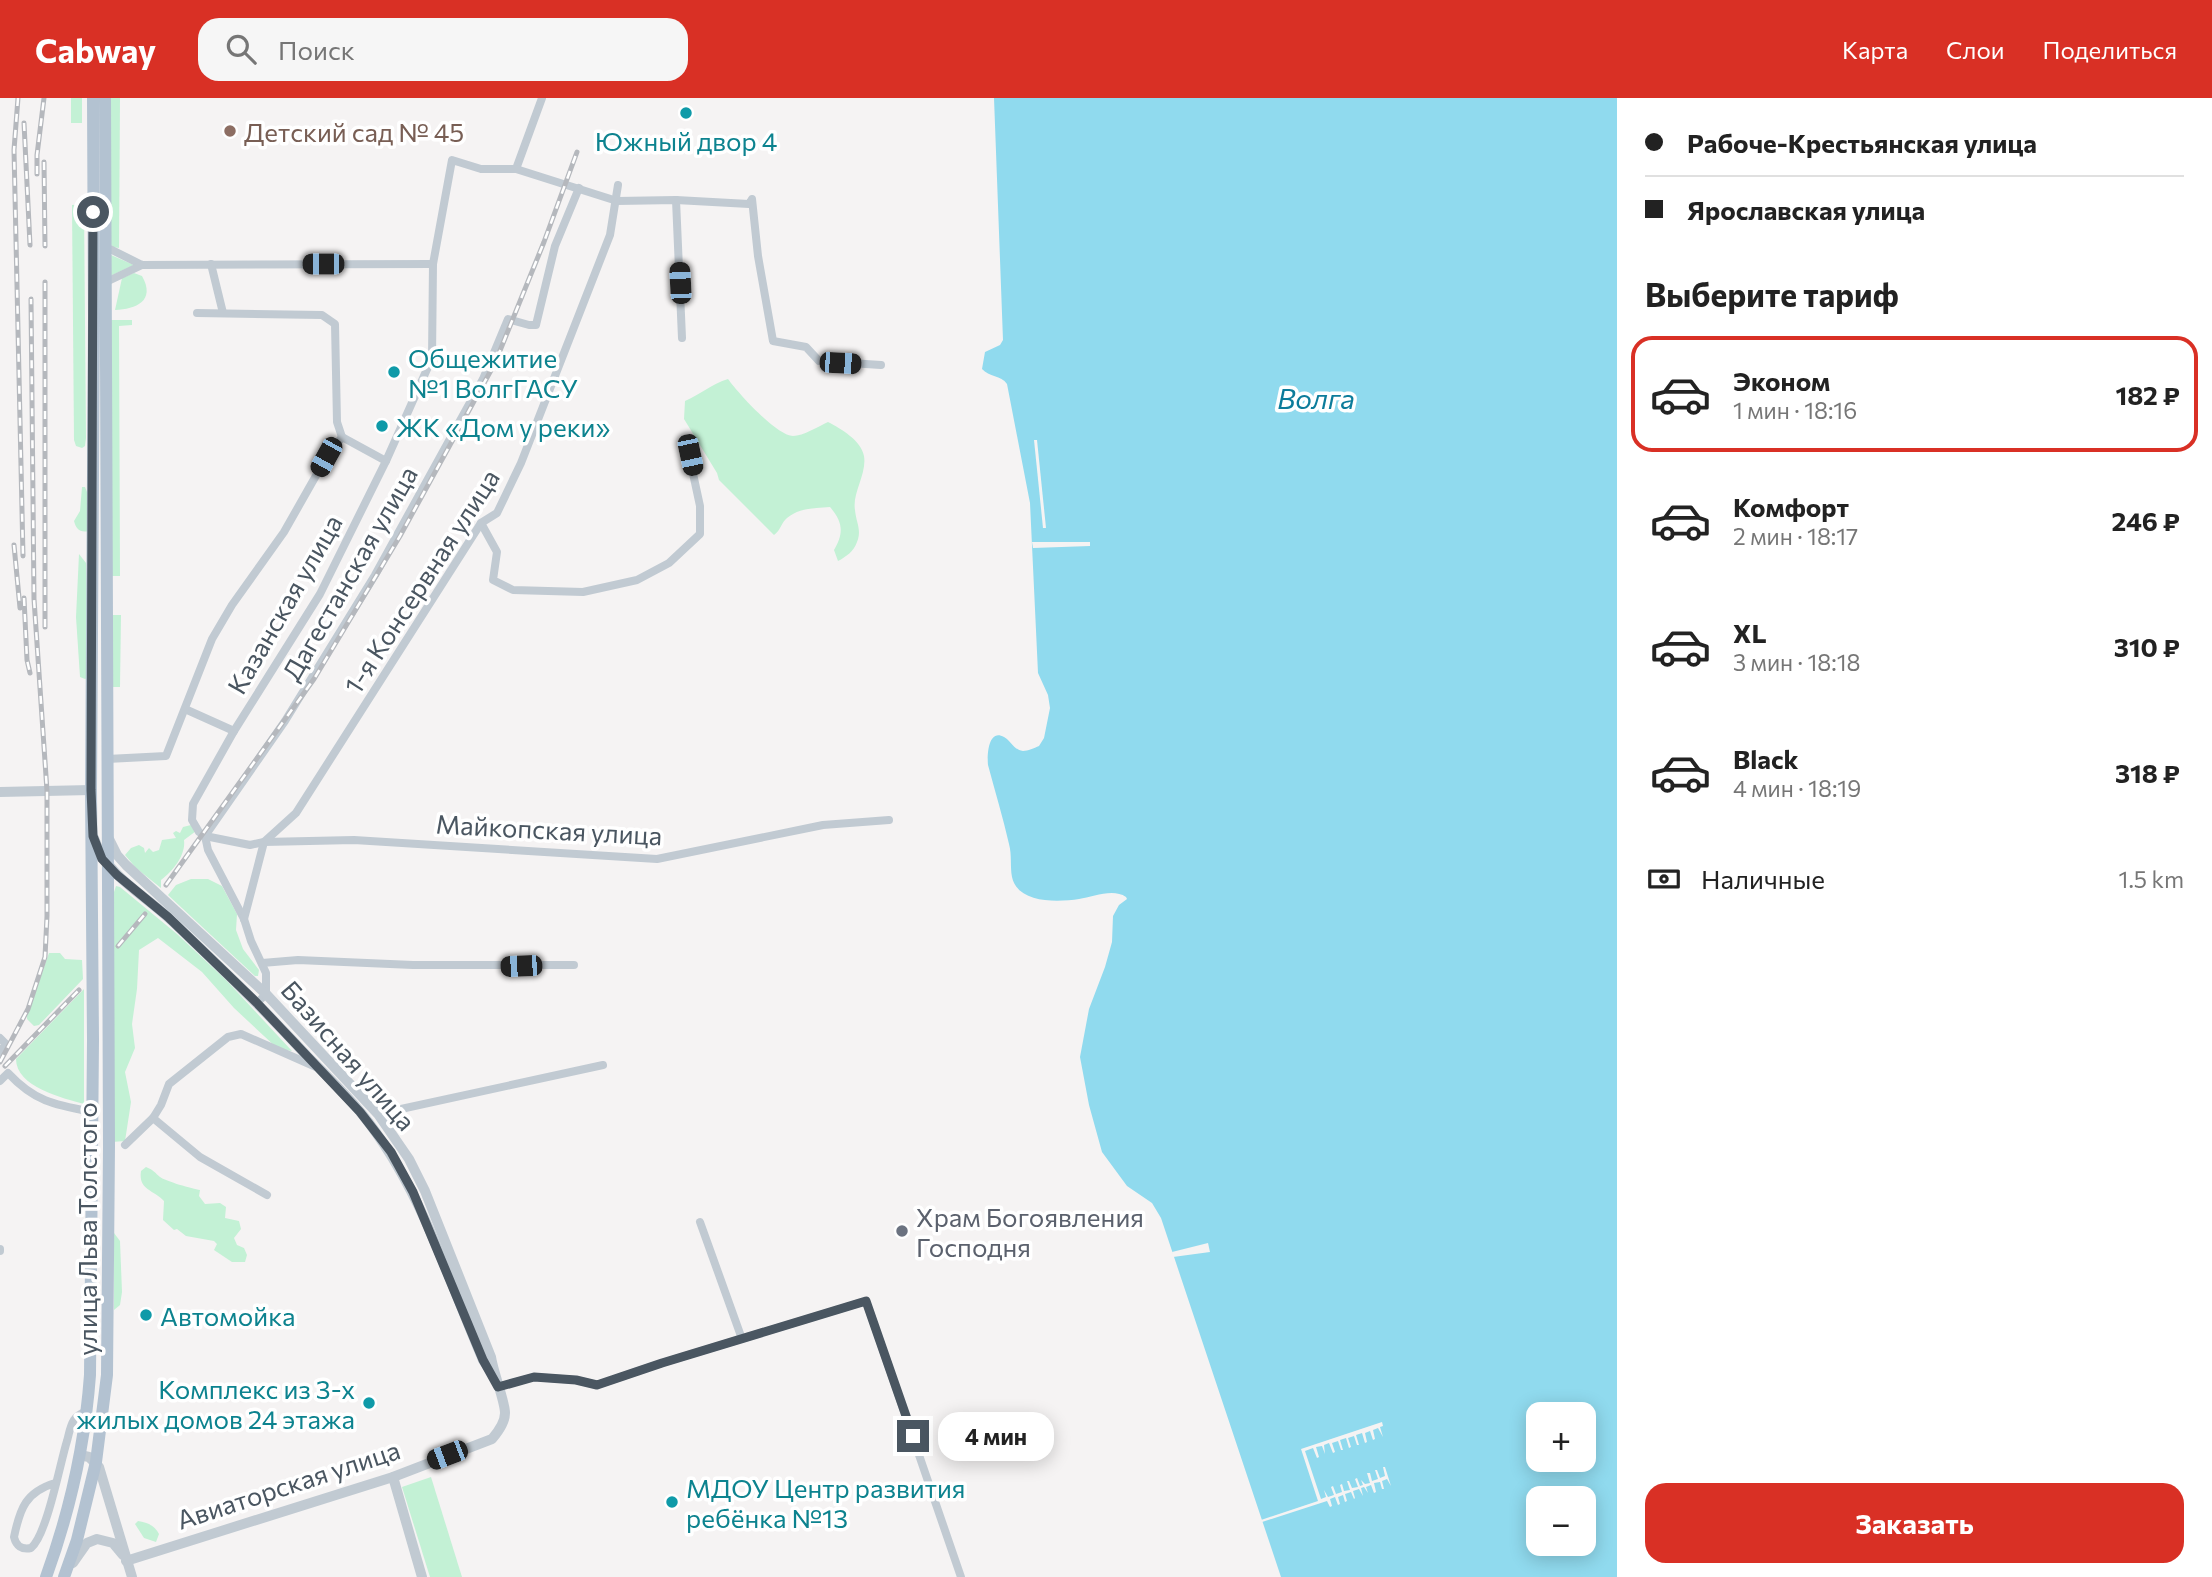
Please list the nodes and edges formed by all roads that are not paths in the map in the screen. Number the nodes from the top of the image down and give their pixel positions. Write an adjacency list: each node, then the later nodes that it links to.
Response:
1 (93, 98): 9 (main road)
2 (105, 98): 9 (main road)
3 (541, 98): 4 (street)
4 (516, 169): 6 (street); 11 (street, Казанская улица)
5 (618, 185): 8 (street, 1-я Консервная улица)
6 (579, 188): 8 (street); 28 (street, Дагестанская улица)
7 (676, 200): 8 (street); 16 (street); 17 (street)
8 (617, 201): 21 (street, 1-я Консервная улица)
9 (99, 246): 12 (street); 13 (main road)
10 (211, 264): 11 (street); 12 (street); 15 (street)
11 (433, 264): 20 (street, Казанская улица)
12 (142, 265): 13 (street)
13 (100, 283): 24 (main road); 25 (main road)
14 (197, 313): 15 (street)
15 (223, 313): 18 (street)
16 (682, 338)
17 (881, 365)
18 (342, 437): 20 (street); 22 (street)
19 (690, 455): 21 (street)
20 (386, 461): 23 (street, Казанская улица)
21 (481, 523): 29 (street, 1-я Консервная улица)
22 (186, 709): 23 (street); 24 (street)
23 (234, 731): 28 (street, Казанская улица)
24 (107, 759): 30 (main road)
25 (91, 790): 26 (street); 30 (main road)
26 (0, 792)
27 (889, 820): 29 (street, Майкопская улица)
28 (205, 836): 29 (street, Майкопская улица); 34 (street, Казанская улица)
29 (264, 842): 34 (street)
30 (105, 859): 31 (street); 32 (main road, улица Льва Толстого); 33 (street); 44 (main road, улица Льва Толстого)
31 (126, 883): 32 (street); 33 (street)
32 (108, 885): 55 (main road, улица Льва Толстого)
33 (171, 912): 37 (street, Базисная улица); 38 (street, Базисная улица)
34 (244, 919): 35 (street, Казанская улица)
35 (262, 963): 36 (street); 37 (street, Казанская улица)
36 (574, 965)
37 (267, 994): 38 (street); 45 (street, Базисная улица)
38 (257, 1003): 42 (street, Базисная улица)
39 (3, 1041): 40 (street)
40 (0, 1052)
41 (603, 1065): 45 (street)
42 (320, 1069): 46 (street); 51 (street, Базисная улица)
43 (0, 1081): 44 (street)
44 (93, 1112): 52 (main road, улица Льва Толстого)
45 (378, 1114): 51 (street, Базисная улица)
46 (153, 1118): 47 (street); 48 (street)
47 (125, 1145)
48 (267, 1195)
49 (701, 1222): 50 (street)
50 (742, 1339): 51 (street); 63 (street)
51 (496, 1382): 53 (street, Базисная улица)
52 (87, 1411): 54 (main road, улица Льва Толстого); 57 (street)
53 (500, 1430): 56 (street, Авиаторская улица)
54 (80, 1455): 55 (street); 60 (main road, улица Льва Толстого)
55 (96, 1462): 58 (street); 59 (main road, улица Льва Толстого)
56 (393, 1477): 58 (street, Авиаторская улица); 62 (street)
57 (55, 1483): 57 (street)
58 (127, 1561): 59 (street); 61 (street)
59 (65, 1575)
60 (46, 1577)
61 (132, 1577)
62 (422, 1577)
63 (961, 1577)

